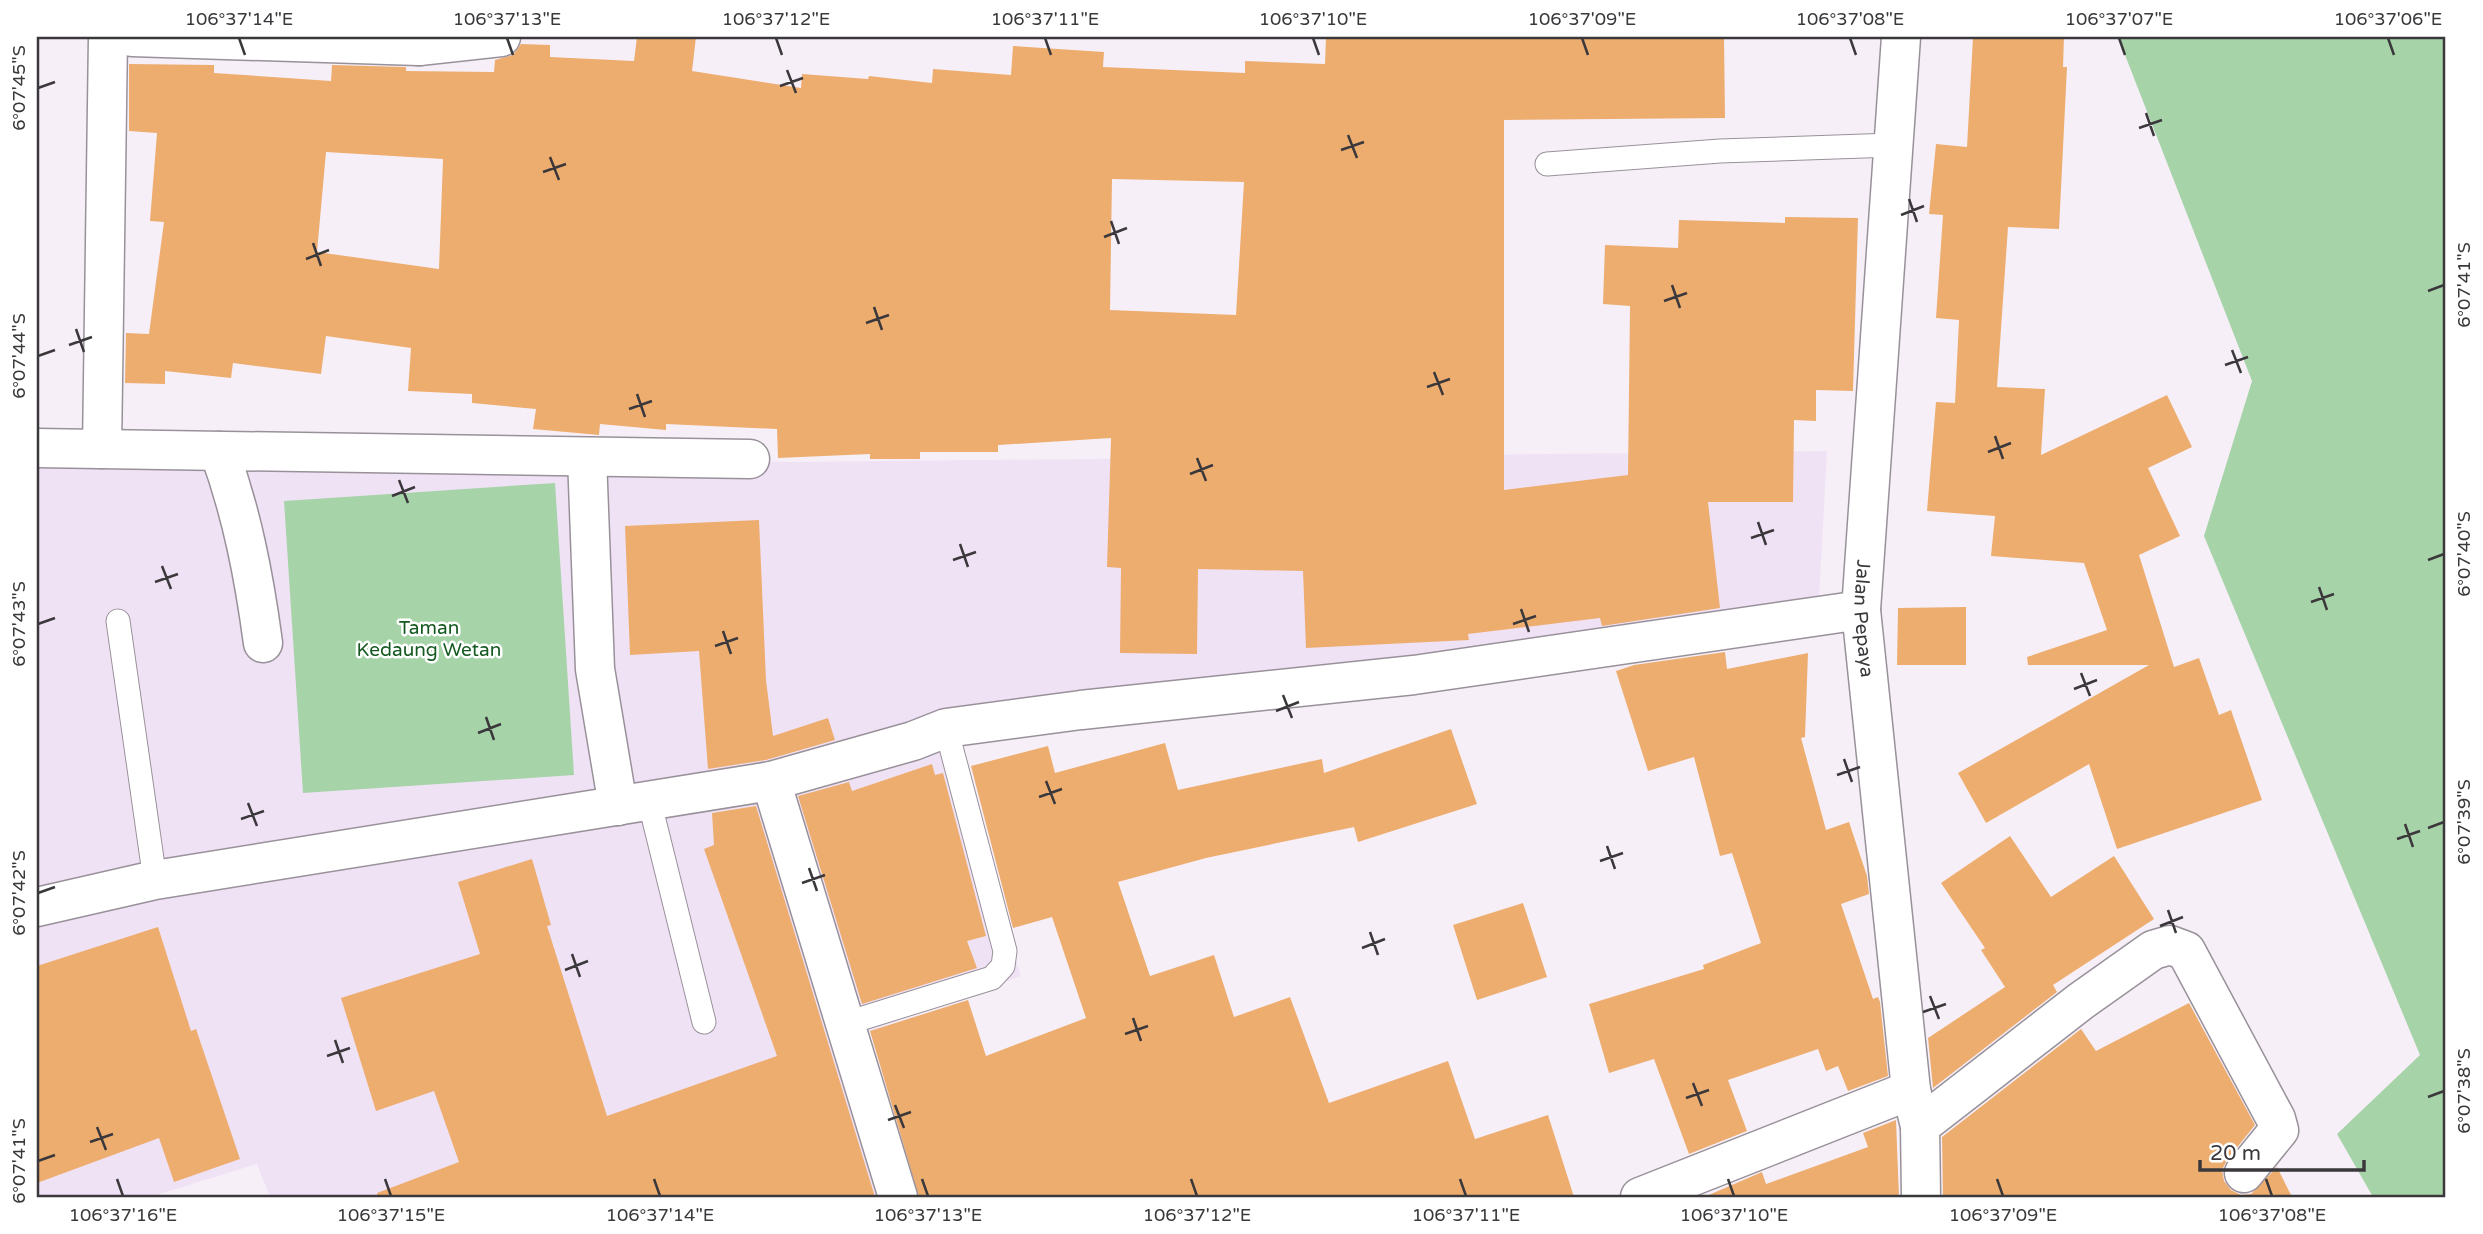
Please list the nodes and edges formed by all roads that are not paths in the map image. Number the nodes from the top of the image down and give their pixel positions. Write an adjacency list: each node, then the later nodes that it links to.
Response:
1 (108, 37): 9 (street)
2 (132, 37): 5 (street)
3 (501, 37): 5 (street)
4 (1901, 37): 6 (street, Jalan Pepaya)
5 (419, 41)
6 (1893, 145): 7 (lane); 13 (street, Jalan Pepaya)
7 (1547, 164)
8 (37, 448): 9 (street)
9 (102, 449): 10 (street)
10 (219, 451): 11 (street); 15 (street)
11 (587, 457): 12 (street); 18 (street)
12 (750, 459)
13 (1861, 610): 16 (street); 23 (street, Jalan Pepaya)
14 (117, 621): 19 (lane)
15 (263, 643)
16 (946, 728): 17 (street); 22 (lane)
17 (771, 781): 18 (street); 22 (street)
18 (634, 803): 19 (street); 21 (lane)
19 (155, 880): 20 (street)
20 (37, 907)
21 (704, 1022)
22 (847, 1023): 26 (street)
23 (1911, 1090): 24 (street, Jalan Pepaya); 27 (street)
24 (1920, 1126): 25 (street); 28 (street, Jalan Pepaya)
25 (2244, 1173)
26 (898, 1197)
27 (1640, 1197)
28 (1921, 1197)

